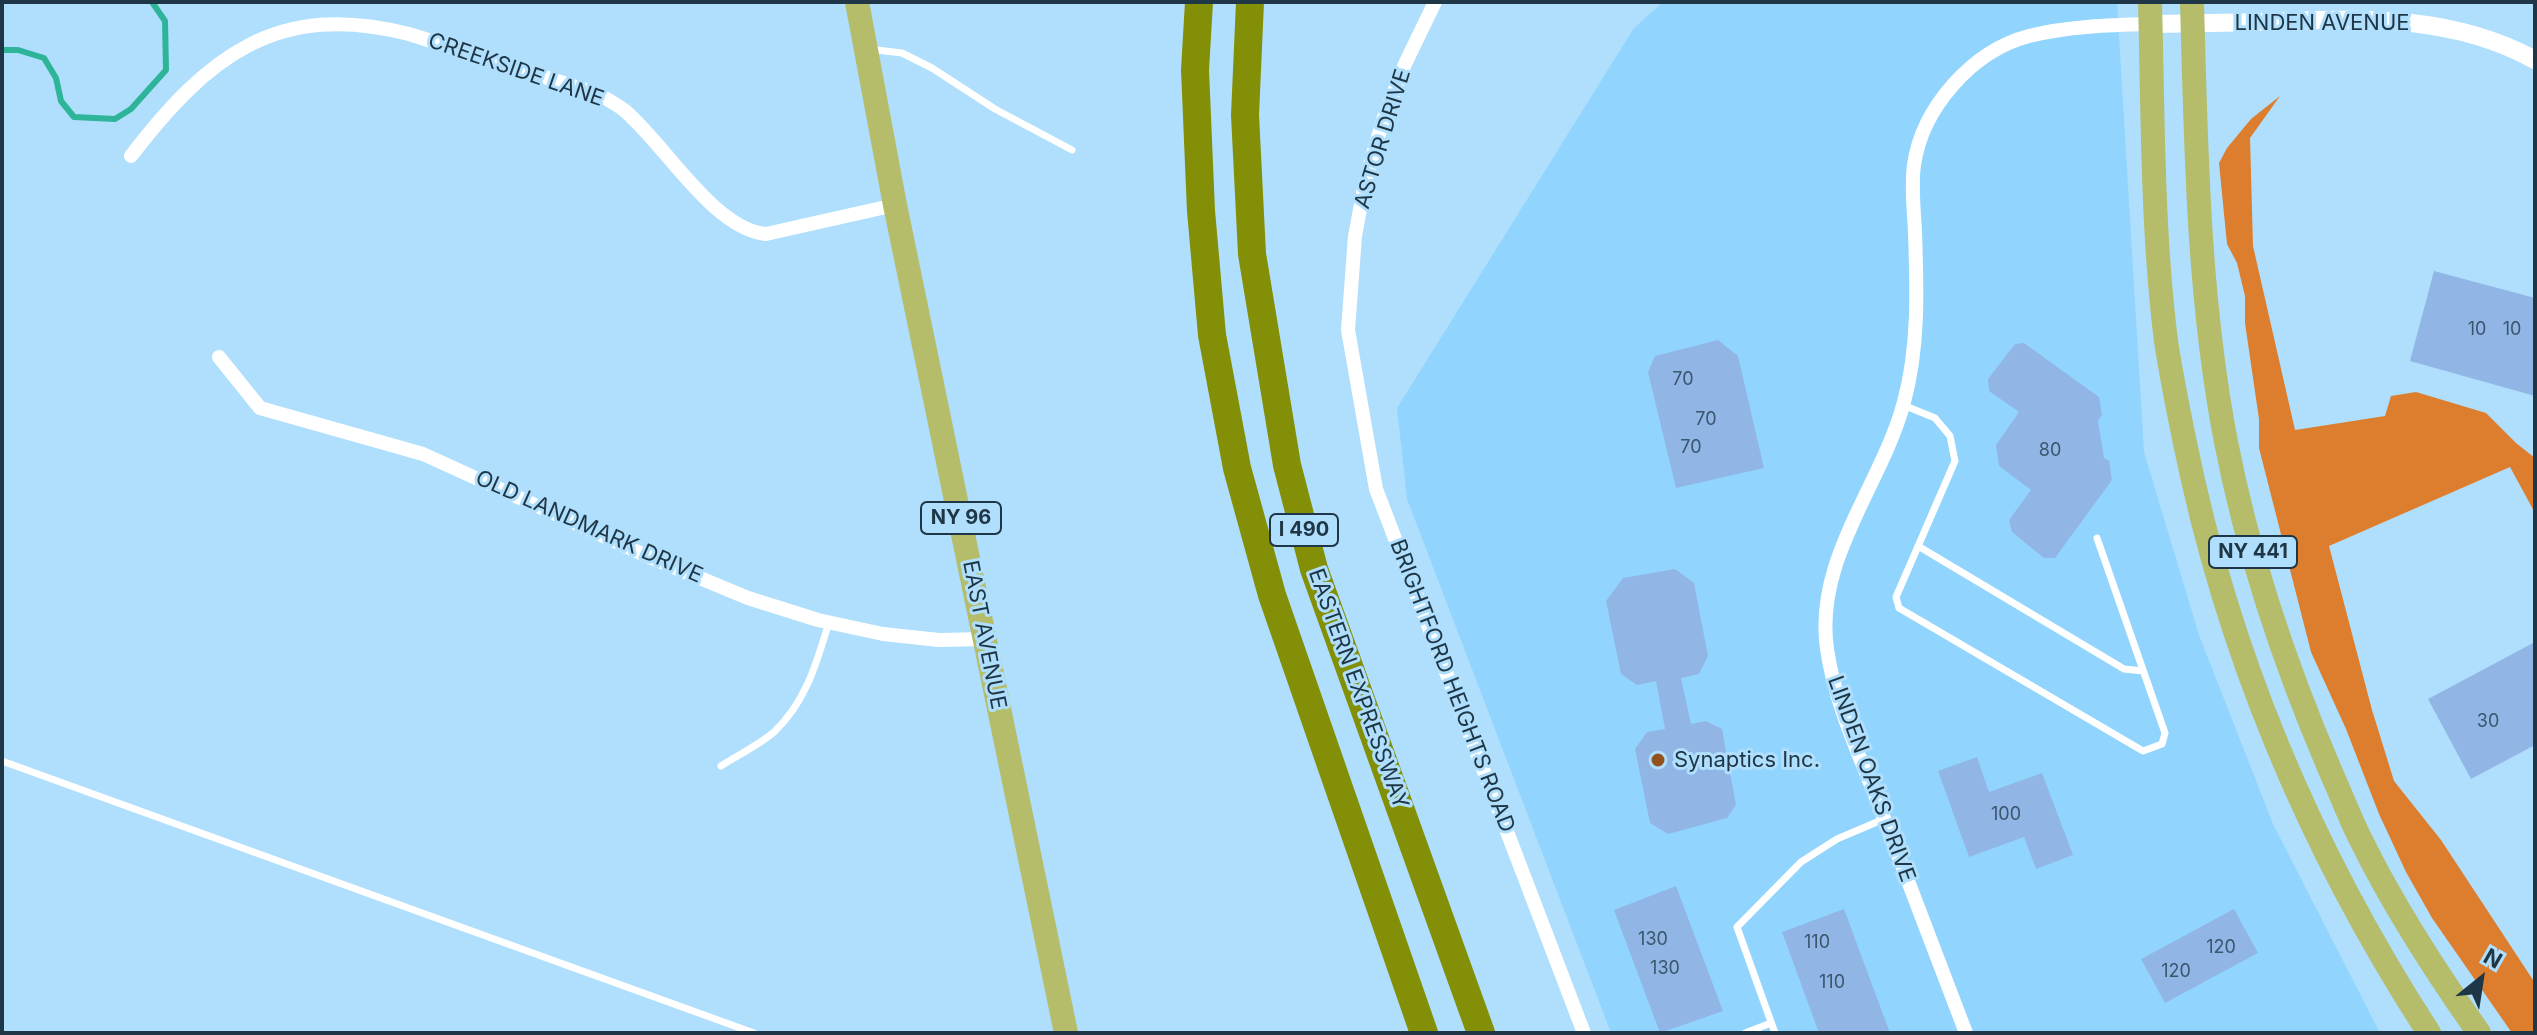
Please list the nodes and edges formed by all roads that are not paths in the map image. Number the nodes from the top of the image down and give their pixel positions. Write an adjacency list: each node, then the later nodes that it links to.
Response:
1 (857, 2): 7 (main road, EAST AVENUE / NY 96)
2 (1199, 2): 26 (highway, I 490)
3 (1250, 2): 27 (highway, EASTERN EXPRESSWAY / I 490)
4 (1435, 2): 12 (street, ASTOR DRIVE)
5 (2193, 12): 6 (street, LINDEN AVENUE); 8 (street, LINDEN AVENUE); 33 (main road, NY 441)
6 (2150, 13): 14 (street, LINDEN OAKS DRIVE); 32 (main road, NY 441)
7 (867, 49): 9 (lane); 11 (main road, EAST AVENUE / NY 96)
8 (2535, 60)
9 (1072, 150)
10 (131, 156): 11 (street, CREEKSIDE LANE)
11 (895, 205): 18 (main road, EAST AVENUE / NY 96)
12 (1348, 330): 28 (street, BRIGHTFORD HEIGHTS ROAD)
13 (219, 357): 17 (street, OLD LANDMARK DRIVE)
14 (1903, 405): 16 (lane); 22 (street, LINDEN OAKS DRIVE)
15 (2097, 538): 19 (lane)
16 (1918, 546): 19 (lane); 19 (lane)
17 (829, 622): 18 (street, OLD LANDMARK DRIVE); 21 (lane)
18 (985, 639): 25 (main road, EAST AVENUE / NY 96)
19 (2143, 671)
20 (2, 761): 24 (lane)
21 (721, 766)
22 (1884, 819): 23 (lane); 31 (street, LINDEN OAKS DRIVE)
23 (1771, 1023): 29 (lane); 30 (lane)
24 (754, 1033)
25 (1066, 1033)
26 (1424, 1033)
27 (1481, 1033)
28 (1584, 1033)
29 (1745, 1033)
30 (1775, 1033)
31 (1966, 1033)
32 (2429, 1033)
33 (2479, 1033)

